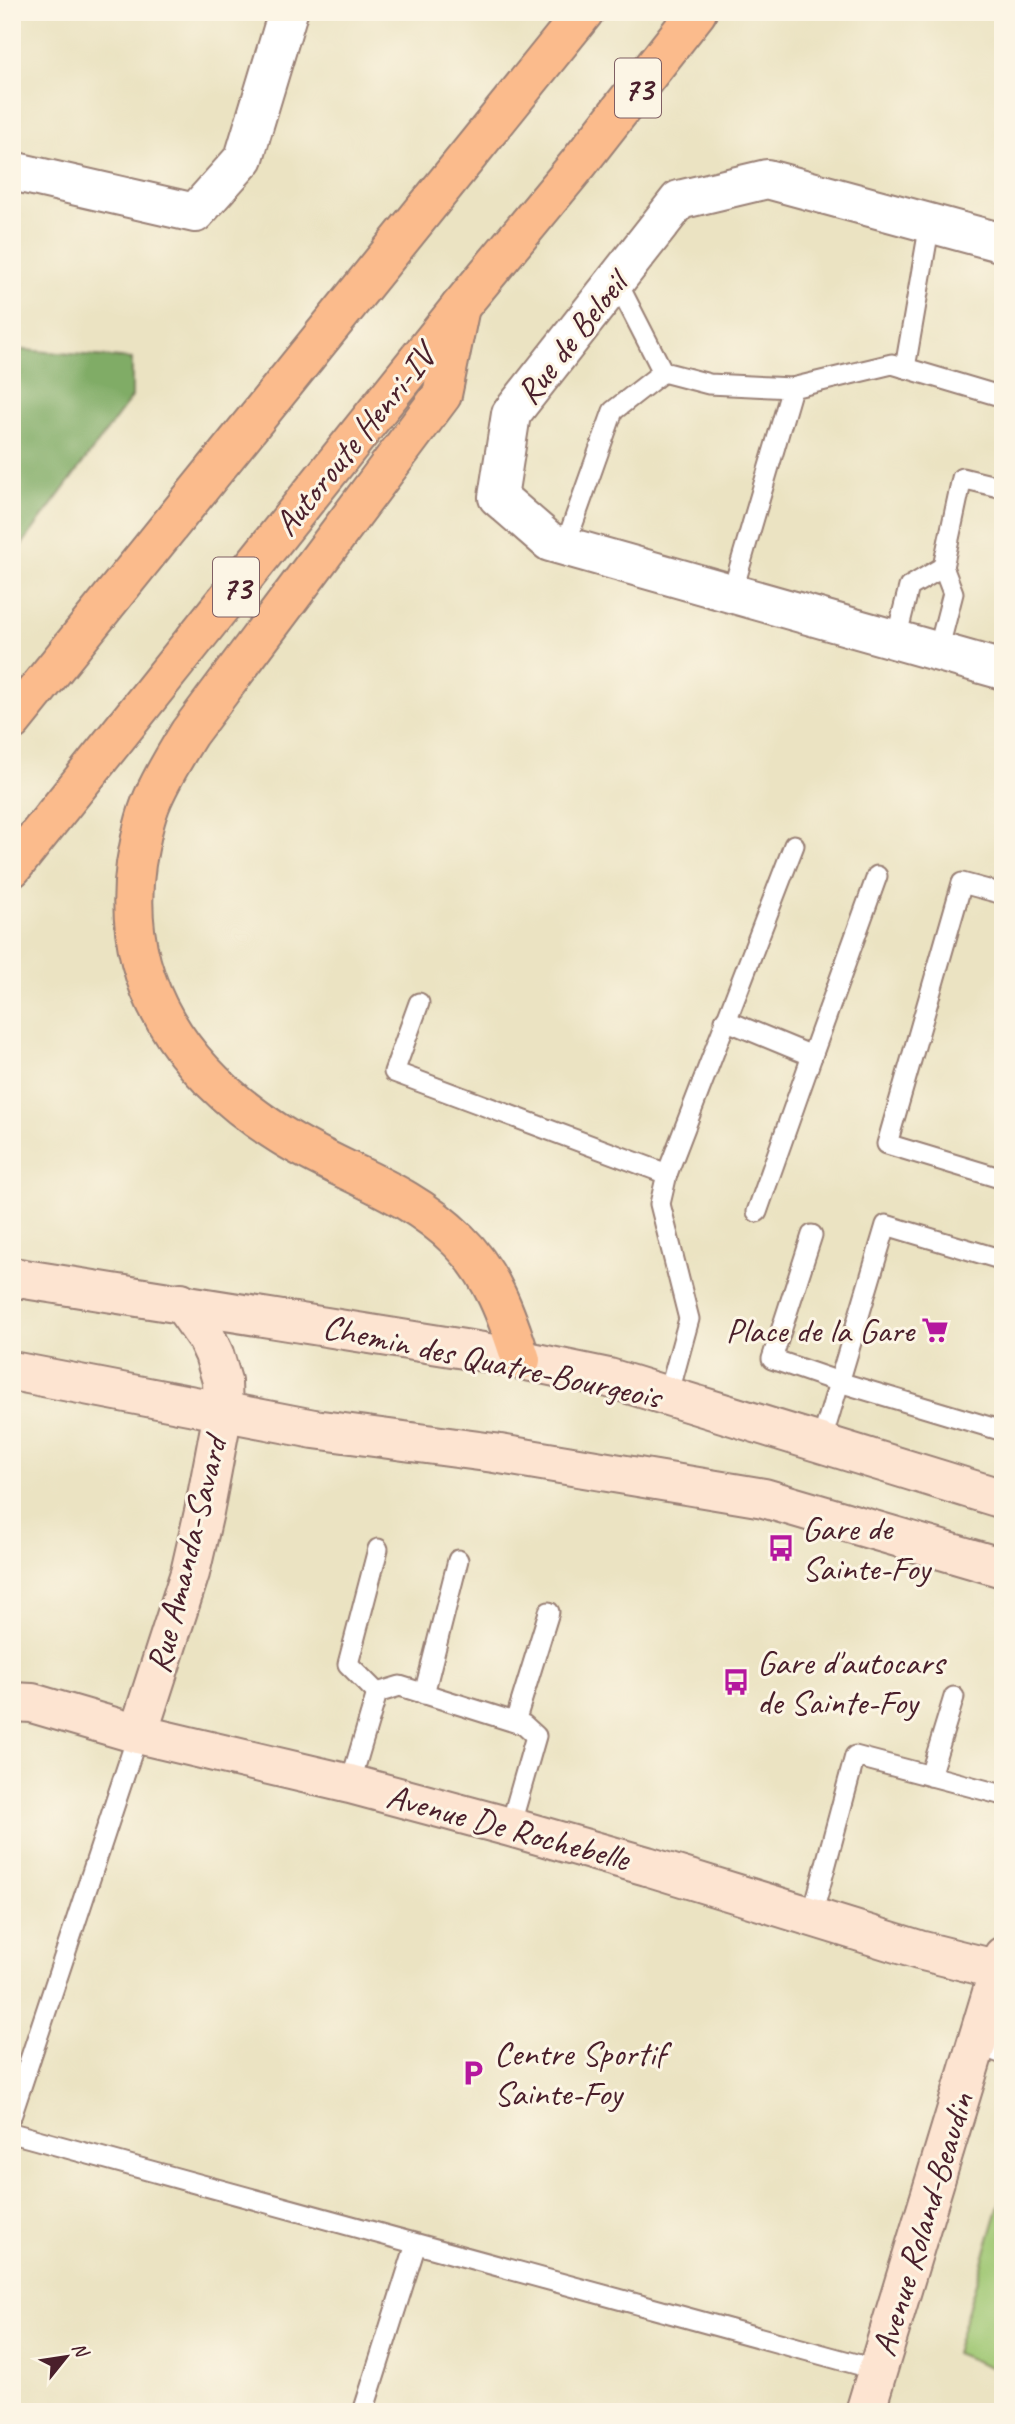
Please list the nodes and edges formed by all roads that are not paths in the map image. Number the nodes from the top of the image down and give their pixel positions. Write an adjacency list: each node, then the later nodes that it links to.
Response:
1 (288, 12): 4 (street)
2 (584, 12): 20 (highway)
3 (697, 12): 8 (highway, Autoroute Henri-IV / 73)
4 (12, 171)
5 (930, 223): 6 (street, Rue de Beloeil); 7 (street, Rue de Beloeil); 9 (lane)
6 (1003, 243)
7 (616, 280): 10 (lane); 14 (street, Rue de Beloeil)
8 (460, 307): 22 (highway, Autoroute Henri-IV / 73); 35 (highway)
9 (905, 368): 11 (lane); 12 (lane)
10 (663, 372): 11 (lane); 14 (lane)
11 (792, 388): 16 (lane)
12 (1003, 397)
13 (1003, 488): 15 (lane)
14 (565, 546): 16 (street, Rue de Beloeil)
15 (943, 567): 17 (lane); 18 (lane)
16 (732, 593): 17 (street, Rue de Beloeil)
17 (896, 639): 18 (street, Rue de Beloeil)
18 (938, 651): 19 (street, Rue de Beloeil)
19 (1003, 670)
20 (12, 721)
21 (794, 845): 26 (lane)
22 (12, 868)
23 (877, 876): 27 (lane)
24 (1003, 894): 29 (lane)
25 (419, 1003): 28 (lane)
26 (725, 1020): 27 (lane); 28 (lane)
27 (812, 1056): 30 (lane)
28 (667, 1174): 38 (lane)
29 (1003, 1179)
30 (758, 1212)
31 (812, 1235): 37 (lane)
32 (1003, 1259): 37 (lane)
33 (12, 1277): 34 (main road, Chemin des Quatre-Bourgeois)
34 (181, 1302): 35 (main road, Chemin des Quatre-Bourgeois); 39 (main road, Rue Amanda-Savard)
35 (521, 1360): 38 (main road, Chemin des Quatre-Bourgeois)
36 (12, 1371): 39 (main road)
37 (839, 1382): 40 (lane); 41 (lane)
38 (668, 1396): 41 (main road, Chemin des Quatre-Bourgeois)
39 (223, 1412): 45 (main road); 52 (main road, Rue Amanda-Savard)
40 (1003, 1431)
41 (821, 1443): 42 (main road, Chemin des Quatre-Bourgeois)
42 (1003, 1499)
43 (378, 1549): 47 (lane)
44 (458, 1560): 48 (lane)
45 (1003, 1568)
46 (549, 1612): 51 (lane)
47 (377, 1693): 48 (lane); 54 (lane)
48 (424, 1694): 51 (lane)
49 (954, 1697): 53 (lane)
50 (12, 1702): 52 (main road, Avenue De Rochebelle)
51 (515, 1721): 56 (lane)
52 (138, 1734): 54 (main road, Avenue De Rochebelle); 60 (lane)
53 (930, 1776): 55 (lane); 57 (lane)
54 (350, 1784): 56 (main road, Avenue De Rochebelle)
55 (1003, 1796)
56 (510, 1827): 57 (main road, Avenue De Rochebelle)
57 (812, 1916): 58 (main road, Avenue De Rochebelle)
58 (1001, 1963): 59 (main road, Avenue Roland-Beaudin)
59 (989, 2049): 63 (main road, Avenue Roland-Beaudin)
60 (12, 2114)
61 (12, 2133): 62 (lane)
62 (416, 2244): 63 (lane); 64 (lane)
63 (878, 2370): 65 (main road, Avenue Roland-Beaudin)
64 (363, 2412)
65 (865, 2412)

